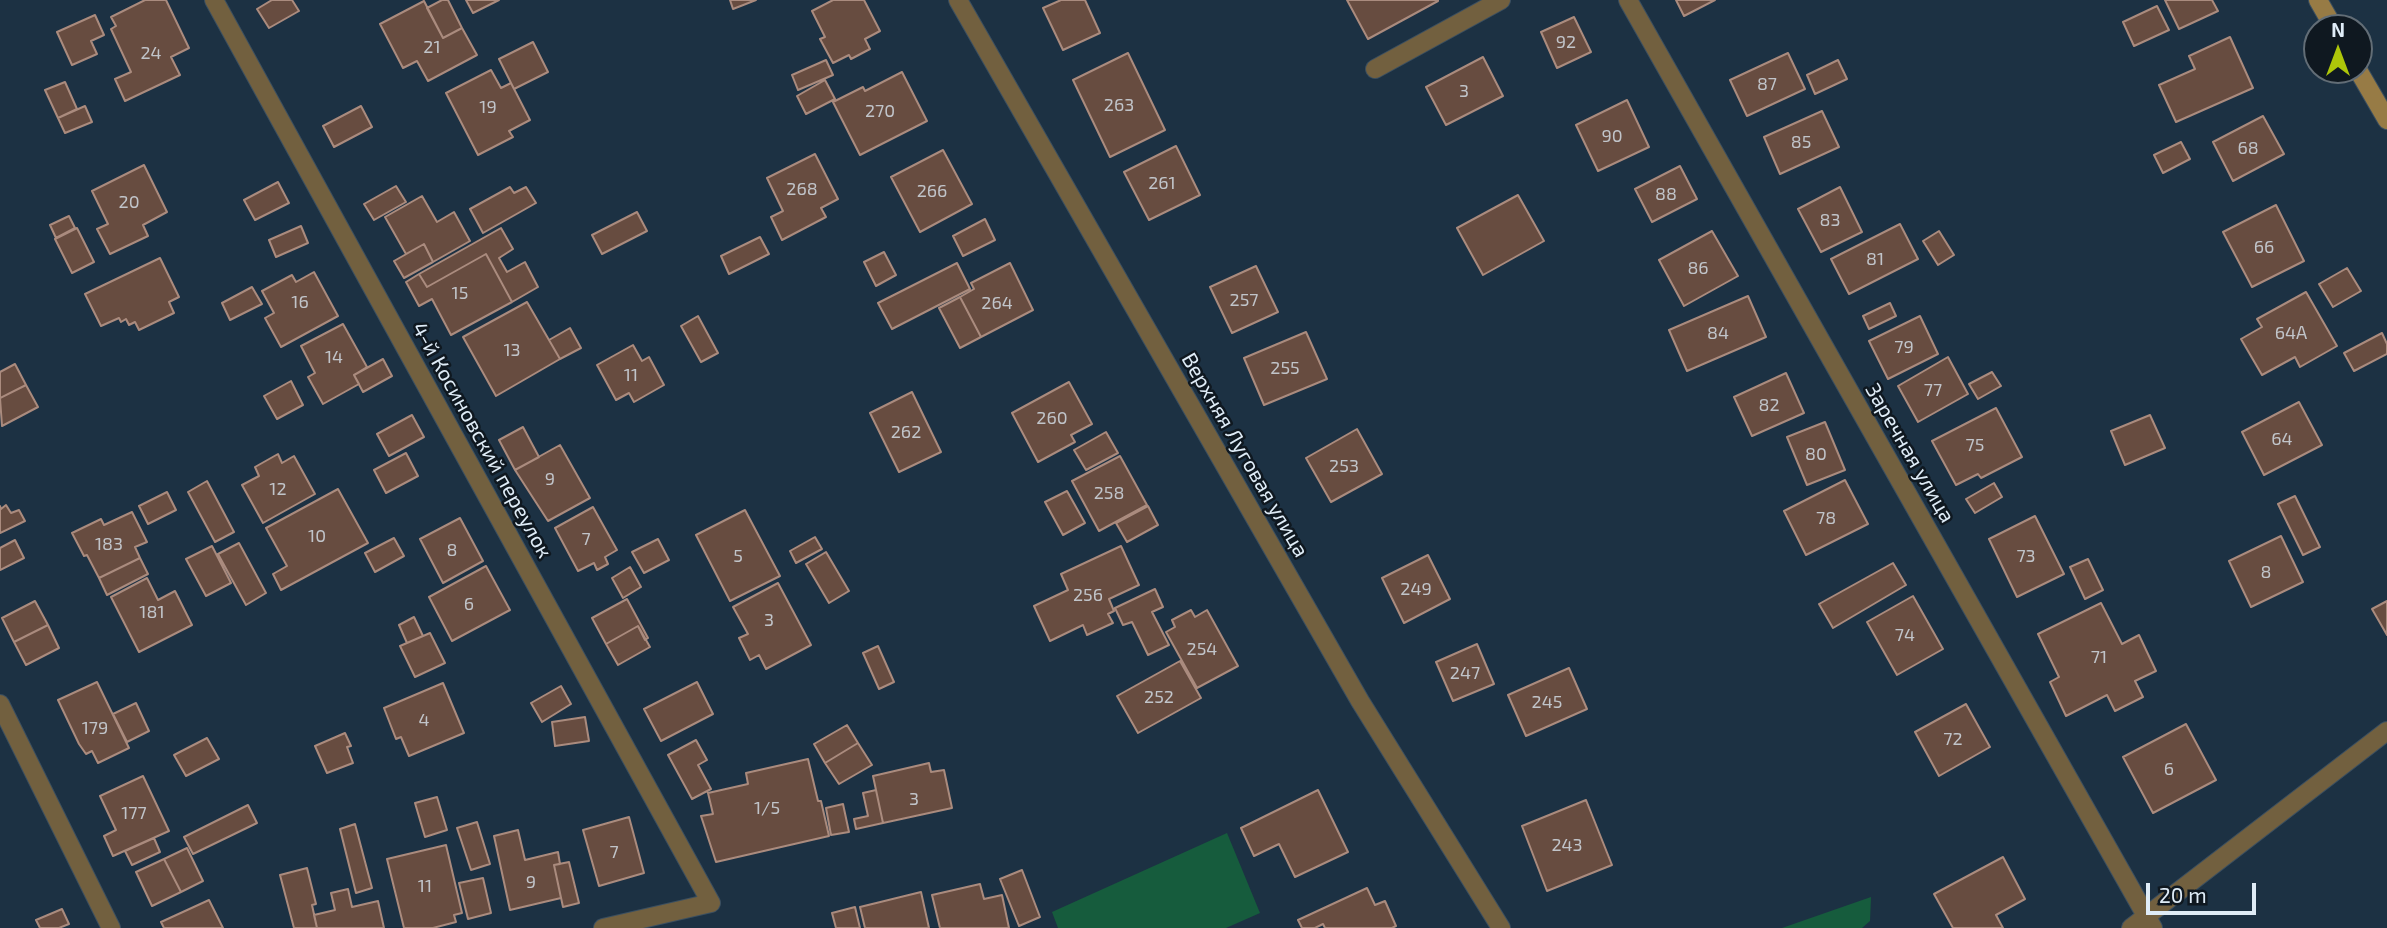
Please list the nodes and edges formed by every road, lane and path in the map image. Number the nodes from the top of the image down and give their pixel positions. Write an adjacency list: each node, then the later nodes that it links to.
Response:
1 (214, 0): 12 (street, 4-й Косиновский переулок)
2 (958, 0): 13 (street, Верхняя Луговая улица)
3 (1501, 0): 5 (street)
4 (1628, 0): 10 (street, Заречная улица)
5 (1375, 69)
6 (2366, 84): 7 (street)
7 (2387, 120)
8 (0, 704): 11 (street)
9 (2387, 731): 10 (street)
10 (2150, 923): 14 (street)
11 (111, 928)
12 (603, 928)
13 (1501, 928)
14 (2132, 928)

